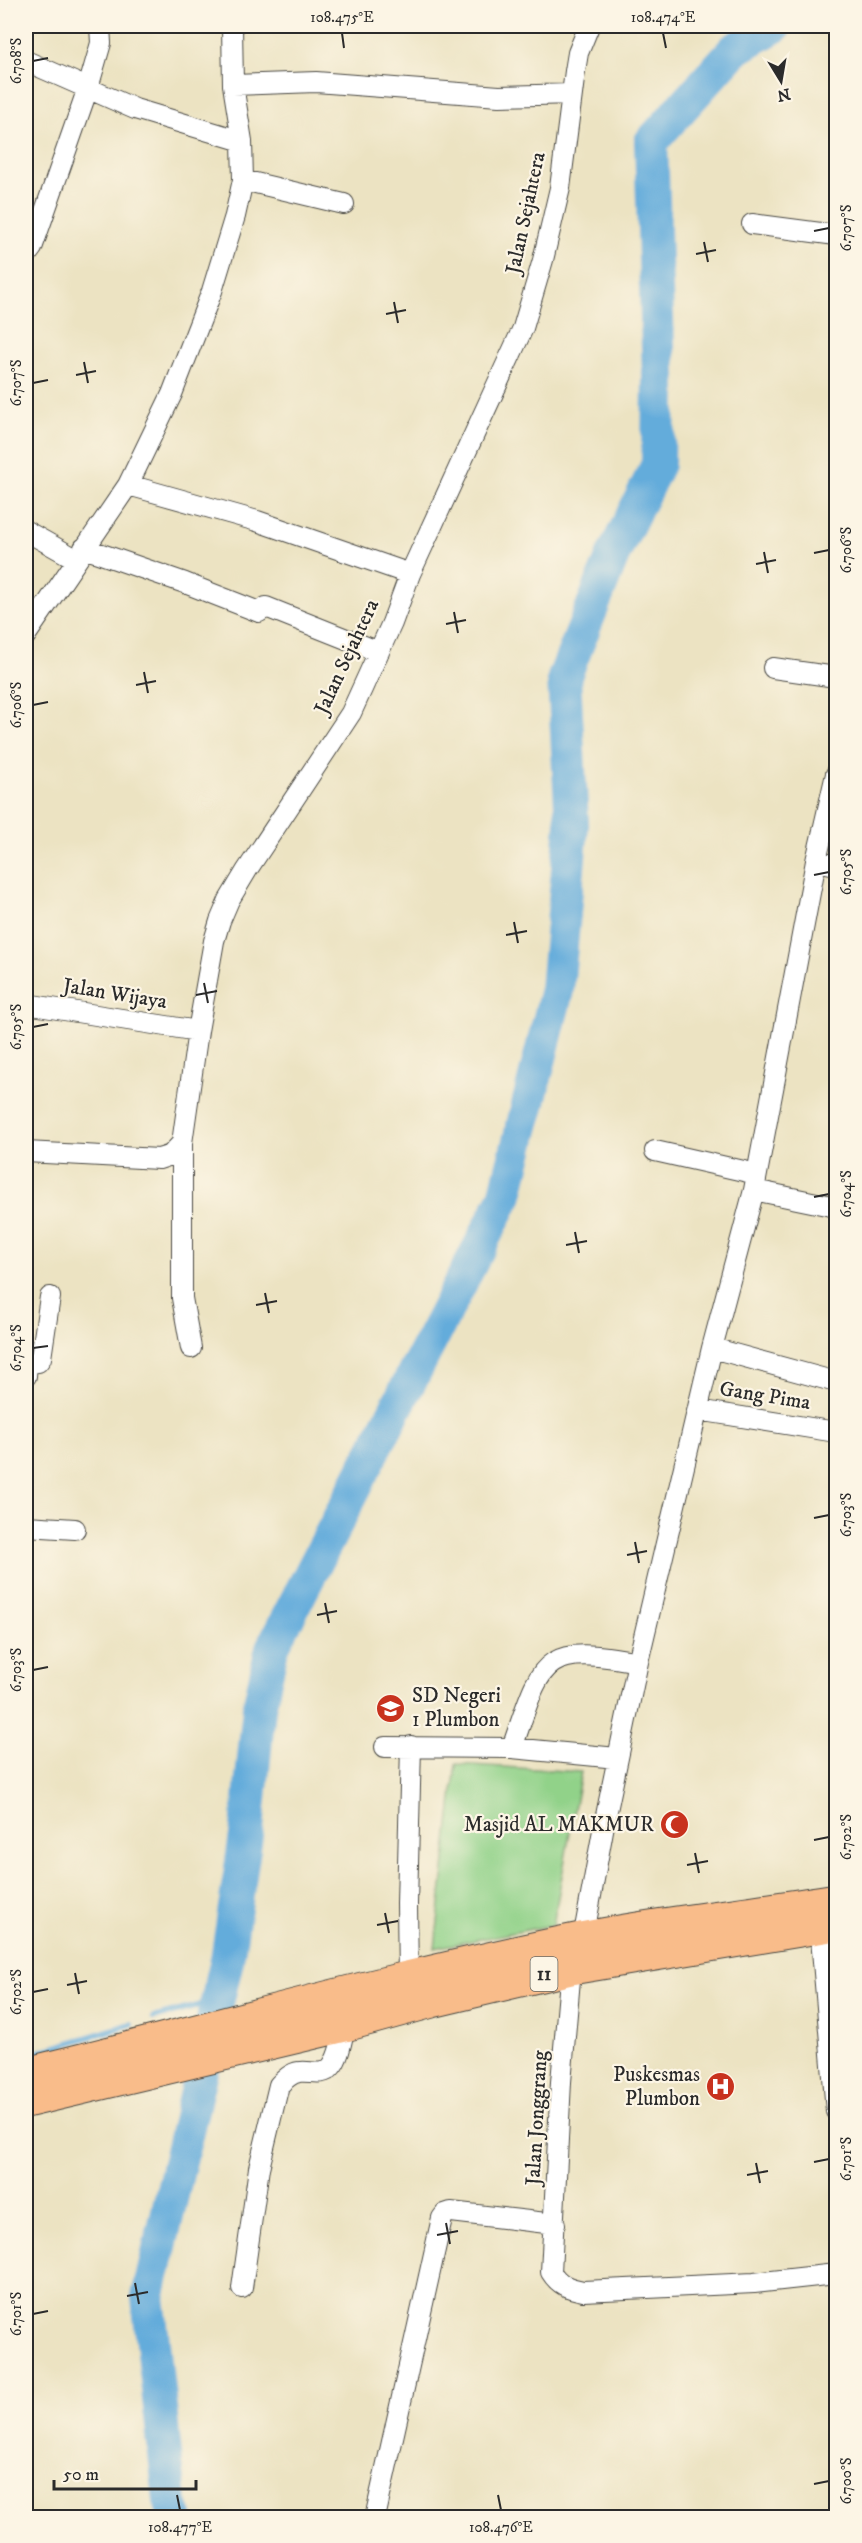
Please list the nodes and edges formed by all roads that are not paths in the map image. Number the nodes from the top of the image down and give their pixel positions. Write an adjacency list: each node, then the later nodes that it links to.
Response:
1 (100, 26): 6 (street)
2 (232, 26): 5 (street)
3 (589, 26): 7 (street, Jalan Sejahtera)
4 (26, 61): 6 (street)
5 (233, 85): 7 (street); 8 (street)
6 (88, 88): 8 (street); 13 (street)
7 (572, 94): 17 (street, Jalan Sejahtera)
8 (242, 141): 9 (street)
9 (243, 180): 10 (street); 16 (street)
10 (344, 204)
11 (752, 224): 12 (street)
12 (837, 236)
13 (26, 256)
14 (132, 486): 17 (street)
15 (26, 531): 16 (street)
16 (87, 553): 18 (street); 19 (street)
17 (410, 574): 19 (street, Jalan Sejahtera)
18 (26, 635)
19 (379, 652): 26 (street, Jalan Sejahtera)
20 (773, 668): 21 (street)
21 (837, 677)
22 (837, 774): 23 (street, Jalan Jonggrang)
23 (816, 861): 24 (street); 30 (street, Jalan Jonggrang)
24 (837, 865)
25 (26, 1004): 26 (street, Jalan Wijaya)
26 (198, 1031): 27 (street, Jalan Sejahtera)
27 (183, 1143): 29 (street); 33 (street, Jalan Sejahtera)
28 (655, 1151): 30 (street)
29 (26, 1152)
30 (756, 1182): 31 (street); 34 (street, Jalan Jonggrang)
31 (837, 1207)
32 (50, 1298): 35 (street)
33 (191, 1348)
34 (712, 1348): 36 (street); 37 (street, Jalan Jonggrang)
35 (26, 1367)
36 (837, 1382)
37 (698, 1410): 38 (street, Gang Pima); 41 (street, Jalan Jonggrang)
38 (831, 1431)
39 (26, 1526): 40 (street)
40 (75, 1529)
41 (638, 1662): 44 (street); 45 (street, Jalan Jonggrang)
42 (411, 1746): 43 (street); 44 (street); 48 (street)
43 (385, 1747)
44 (513, 1748): 45 (street)
45 (617, 1758): 47 (street, Jalan Jonggrang)
46 (831, 1917): 47 (highway, 11); 53 (street)
47 (577, 1953): 48 (highway, 11); 49 (highway, 11); 54 (street, Jalan Jonggrang)
48 (408, 1978): 50 (highway, 11)
49 (345, 2025): 50 (highway, 11); 56 (street)
50 (160, 2054): 51 (highway, 11); 52 (highway, 11)
51 (26, 2074)
52 (26, 2101)
53 (837, 2111)
54 (555, 2224): 55 (street, Jalan Jonggrang); 57 (street)
55 (837, 2274)
56 (242, 2288)
57 (375, 2517)

